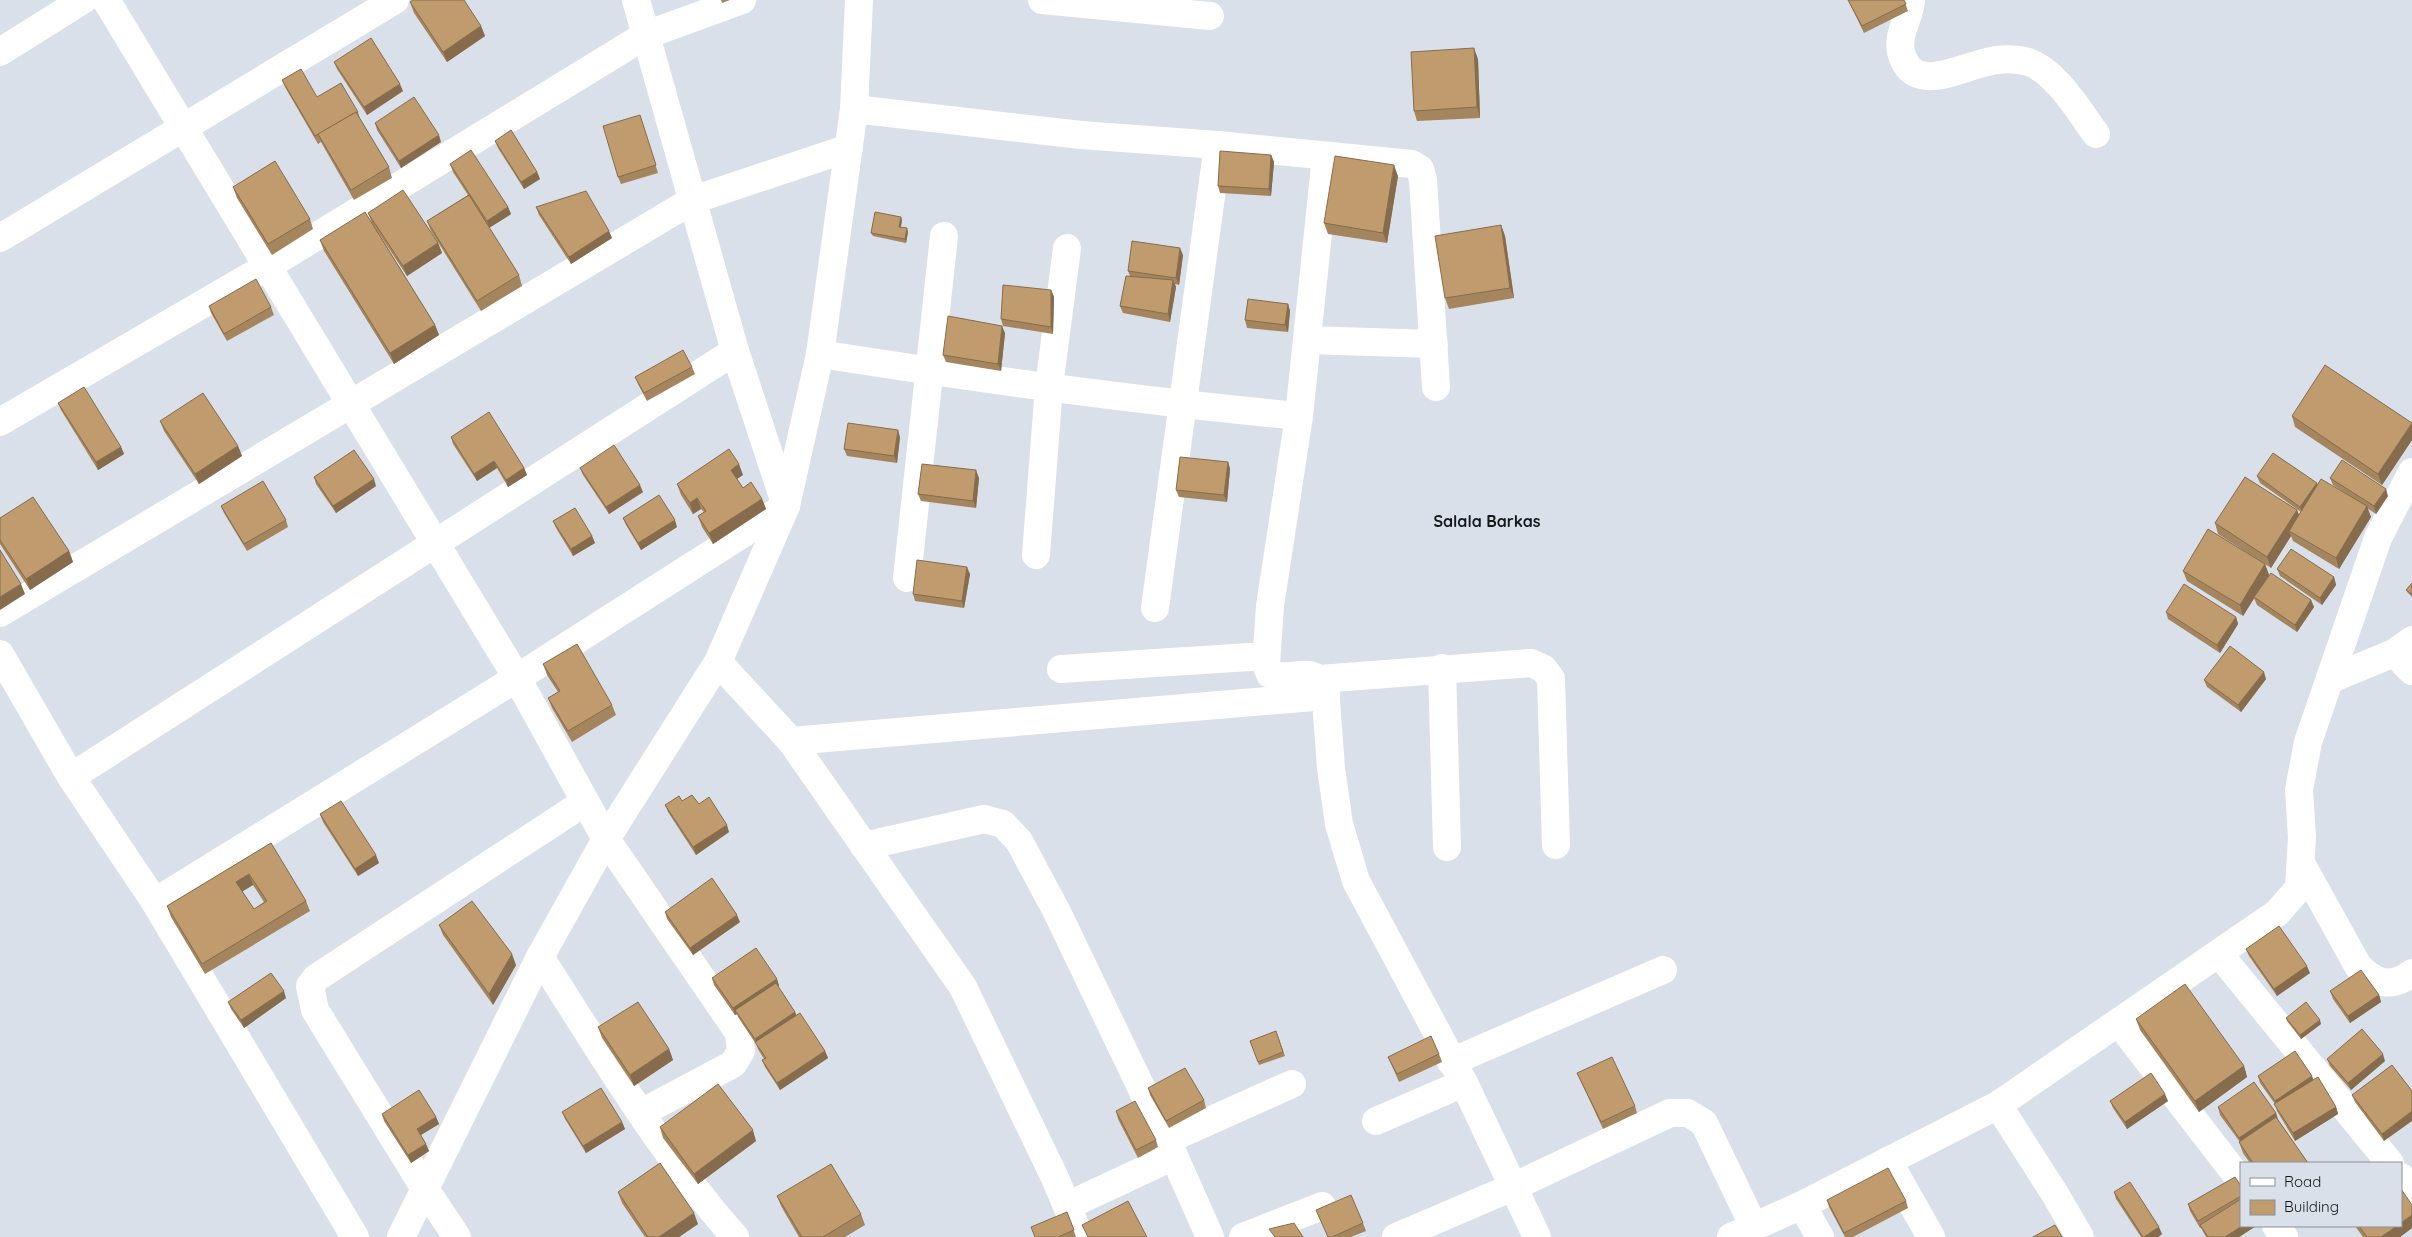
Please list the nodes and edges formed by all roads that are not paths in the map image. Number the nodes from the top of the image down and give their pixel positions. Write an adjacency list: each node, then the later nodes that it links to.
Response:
1 (83, 0): 11 (street)
2 (106, 0): 13 (street)
3 (395, 0): 13 (street)
4 (636, 0): 10 (street)
5 (742, 0): 10 (street)
6 (859, 0): 12 (street)
7 (1042, 0): 9 (street)
8 (1911, 0): 14 (street)
9 (1210, 16)
10 (646, 35): 18 (street); 22 (street)
11 (0, 52)
12 (854, 109): 15 (street); 16 (street)
13 (183, 127): 20 (street); 22 (street)
14 (2096, 134)
15 (1218, 145): 17 (street); 31 (street)
16 (849, 148): 18 (street); 26 (street)
17 (1326, 156): 23 (street); 24 (street)
18 (693, 200): 25 (street); 30 (street)
19 (944, 236): 27 (street)
20 (0, 238)
21 (1067, 248): 28 (street)
22 (268, 266): 30 (street); 33 (street)
23 (1307, 340): 24 (street); 32 (street)
24 (1434, 344): 29 (street)
25 (735, 351): 35 (street); 36 (street)
26 (820, 354): 27 (street); 35 (street)
27 (930, 372): 28 (street); 38 (street)
28 (1049, 387): 31 (street); 37 (street)
29 (1436, 387)
30 (350, 403): 36 (street); 40 (street)
31 (1183, 405): 32 (street); 39 (street)
32 (1299, 416): 43 (street)
33 (0, 422)
34 (2412, 472): 48 (street)
35 (786, 506): 44 (street); 47 (street)
36 (435, 542): 47 (street); 51 (street)
37 (1036, 555)
38 (906, 578)
39 (1155, 608)
40 (0, 613)
41 (0, 654): 51 (street)
42 (2406, 655): 48 (street)
43 (1266, 656): 46 (street); 49 (street)
44 (718, 662): 50 (street); 53 (street)
45 (1442, 668): 49 (street); 55 (street); 56 (street)
46 (1061, 670)
47 (517, 678): 52 (street); 58 (street)
48 (2331, 679): 57 (street)
49 (1323, 687): 50 (street); 64 (street)
50 (791, 741): 54 (street)
51 (71, 777): 58 (street)
52 (586, 802): 53 (street); 75 (street)
53 (606, 839): 60 (street); 67 (street)
54 (864, 846): 69 (street); 78 (street)
55 (1556, 846)
56 (1447, 847)
57 (2302, 865): 59 (street); 62 (street)
58 (155, 902): 81 (street)
59 (2220, 955): 63 (street); 71 (street)
60 (540, 957): 67 (street); 75 (street)
61 (1663, 970): 64 (street)
62 (2412, 973)
63 (2119, 1023): 66 (street); 73 (street)
64 (1458, 1072): 68 (street); 74 (street)
65 (1292, 1084): 69 (street)
66 (1998, 1105): 70 (street); 92 (street)
67 (641, 1113): 84 (street)
68 (1376, 1122)
69 (1170, 1148): 78 (street); 86 (street)
70 (1888, 1161): 77 (street); 91 (street)
71 (2389, 1162)
72 (2402, 1178): 76 (street)
73 (2240, 1180)
74 (1513, 1187): 80 (street); 88 (street); 89 (street)
75 (425, 1189): 82 (street); 83 (street)
76 (2412, 1191)
77 (1802, 1205): 80 (street); 90 (street)
78 (1067, 1206): 85 (street)
79 (1322, 1206): 87 (street)
80 (1742, 1232)
81 (355, 1237)
82 (401, 1237)
83 (457, 1237)
84 (735, 1237)
85 (1080, 1237)
86 (1210, 1237)
87 (1244, 1237)
88 (1396, 1237)
89 (1537, 1237)
90 (1820, 1237)
91 (1931, 1237)
92 (2080, 1237)

